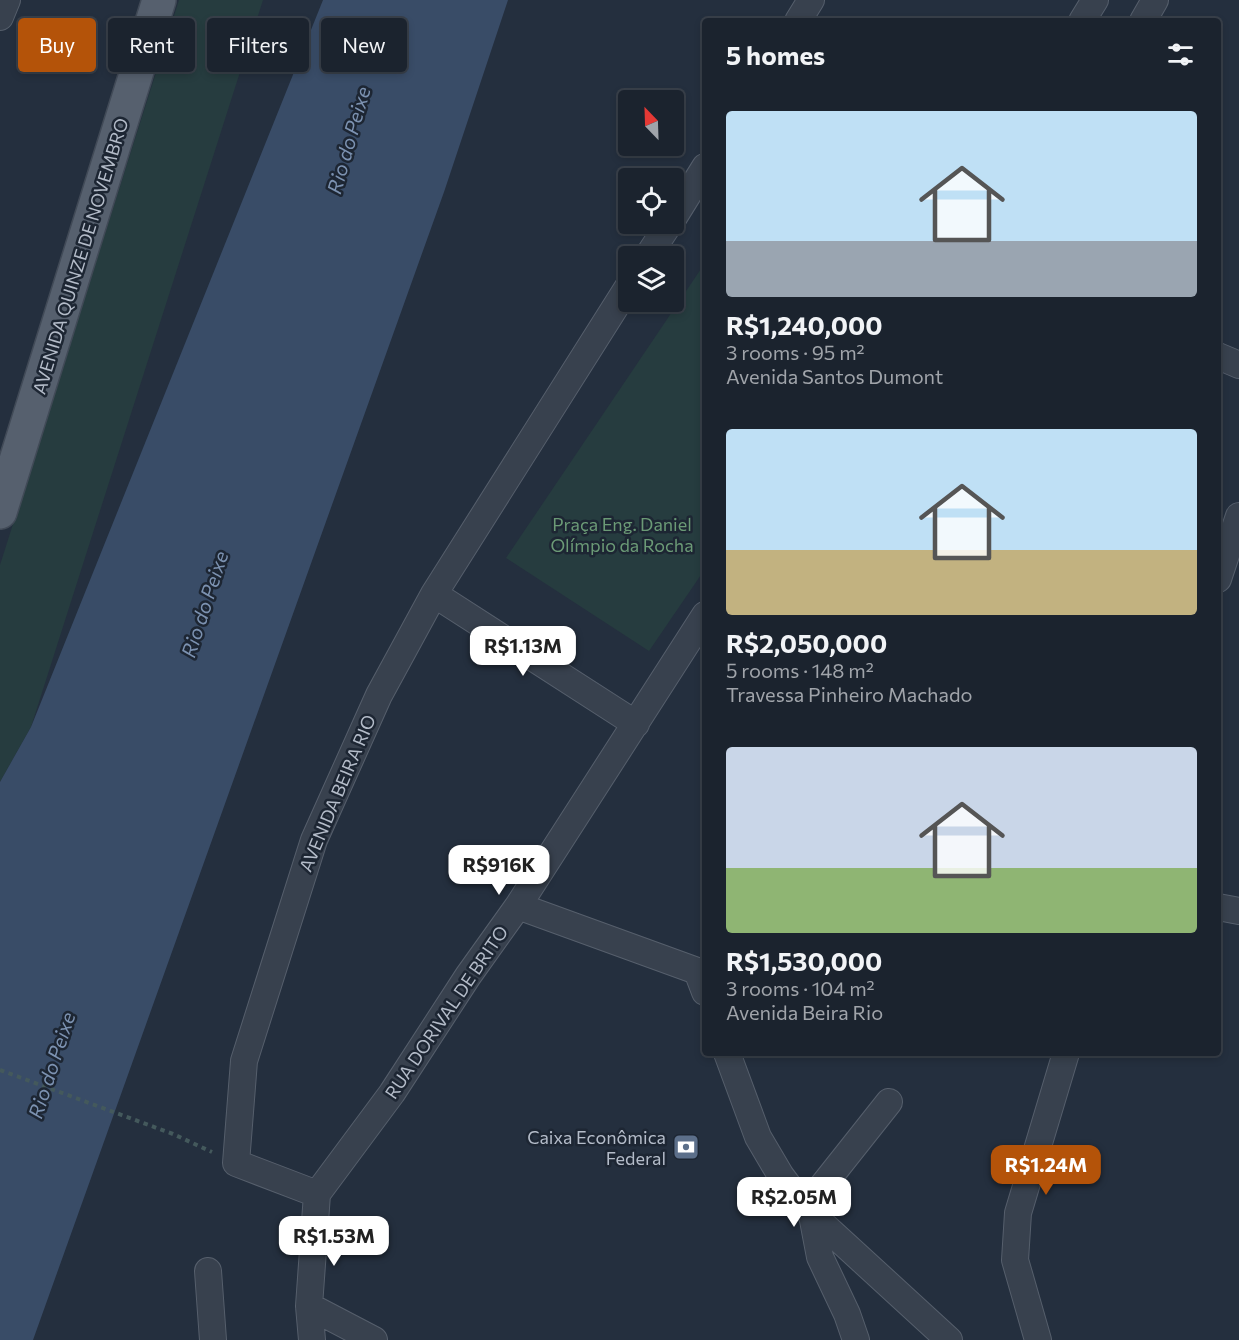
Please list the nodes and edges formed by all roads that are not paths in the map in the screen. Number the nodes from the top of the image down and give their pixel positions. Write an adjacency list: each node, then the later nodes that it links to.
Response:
1 (7, 0): 6 (street)
2 (159, 0): 15 (main road, AVENIDA QUINZE DE NOVEMBRO)
3 (811, 0): 7 (street)
4 (1095, 0): 8 (street)
5 (1155, 0): 9 (street)
6 (0, 17)
7 (800, 18)
8 (1084, 18)
9 (1145, 18)
10 (702, 172): 11 (street)
11 (684, 201)
12 (618, 304): 18 (street, AVENIDA BEIRA RIO)
13 (1221, 357): 14 (street)
14 (1239, 365)
15 (0, 512)
16 (1239, 516): 17 (street)
17 (1221, 570)
18 (434, 594): 20 (street); 28 (street, AVENIDA BEIRA RIO)
19 (702, 620): 20 (street, RUA DORIVAL DE BRITO)
20 (636, 724): 21 (street, RUA DORIVAL DE BRITO)
21 (518, 906): 24 (street); 28 (street, RUA DORIVAL DE BRITO)
22 (1221, 908): 23 (street)
23 (1239, 911)
24 (702, 972)
25 (728, 1056): 29 (street)
26 (1065, 1056): 32 (street)
27 (889, 1102): 29 (street)
28 (317, 1194): 31 (street)
29 (808, 1211): 36 (street); 37 (street)
30 (208, 1271): 33 (street)
31 (309, 1306): 34 (street); 35 (street)
32 (1030, 1334)
33 (213, 1340)
34 (312, 1340)
35 (374, 1340)
36 (856, 1340)
37 (950, 1340)

